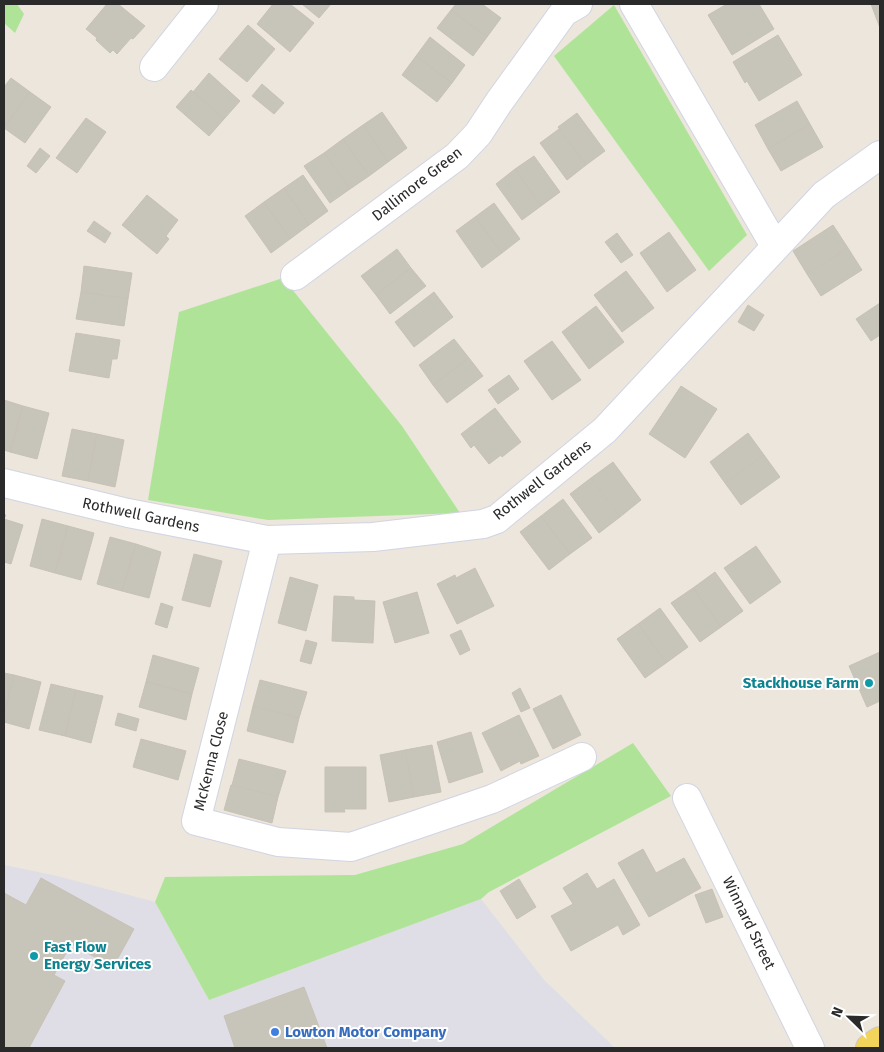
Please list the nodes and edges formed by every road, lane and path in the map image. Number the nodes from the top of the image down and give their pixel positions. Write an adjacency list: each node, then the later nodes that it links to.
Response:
1 (204, 4): 4 (street)
2 (578, 4): 7 (street, Dallimore Green)
3 (634, 4): 6 (street)
4 (154, 67)
5 (880, 155): 6 (street, Rothwell Gardens)
6 (775, 246): 9 (street, Rothwell Gardens)
7 (294, 276)
8 (4, 483): 9 (street, Rothwell Gardens)
9 (267, 540): 10 (street, McKenna Close)
10 (582, 757)
11 (687, 798): 13 (street, Winnard Street)
12 (880, 1041): 14 (main road)
13 (810, 1048)
14 (870, 1048)

